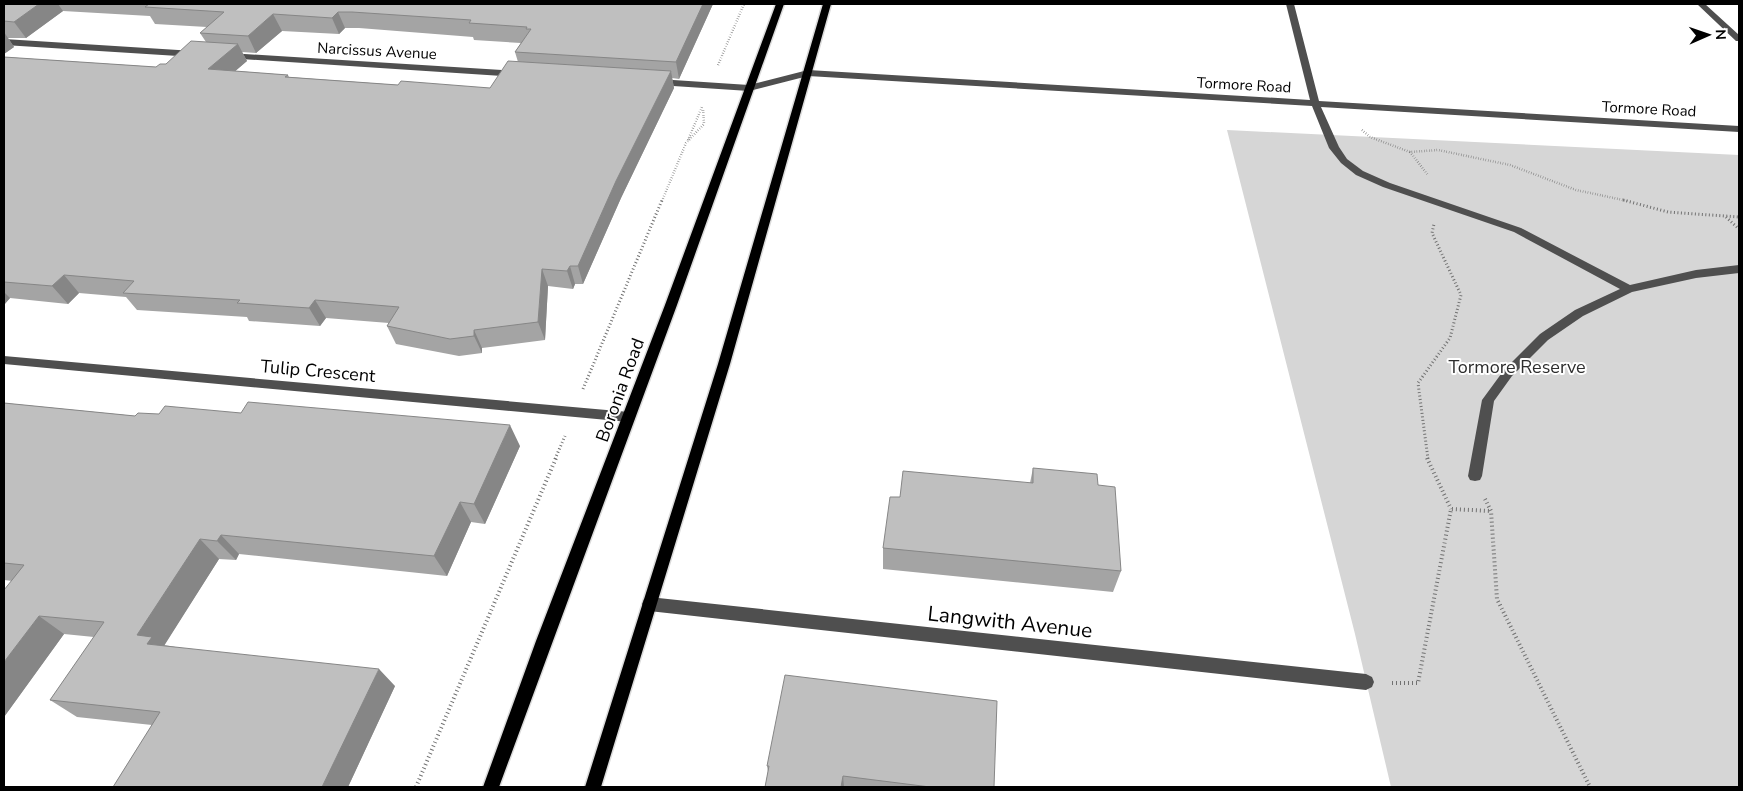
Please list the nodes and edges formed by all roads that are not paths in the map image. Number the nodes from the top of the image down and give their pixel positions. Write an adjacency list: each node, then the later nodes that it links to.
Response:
1 (780, 4): 12 (main road, Boronia Road)
2 (827, 4): 9 (main road)
3 (1290, 4): 13 (street)
4 (1701, 4): 5 (street)
5 (1739, 40)
6 (4, 42): 7 (street)
7 (205, 55)
8 (224, 56): 10 (street, Narcissus Avenue)
9 (808, 73): 12 (street, Tormore Road); 13 (street, Tormore Road); 20 (main road)
10 (521, 74)
11 (650, 82): 12 (street)
12 (749, 88): 18 (main road, Boronia Road)
13 (1315, 104): 14 (street, Tormore Road); 16 (street)
14 (1739, 129)
15 (1739, 269): 16 (street)
16 (1630, 289): 19 (street)
17 (4, 360): 18 (street, Tulip Crescent)
18 (629, 417): 22 (main road, Boronia Road)
19 (1475, 476)
20 (648, 604): 21 (street, Langwith Avenue); 23 (main road)
21 (1366, 682)
22 (491, 787)
23 (593, 787)

